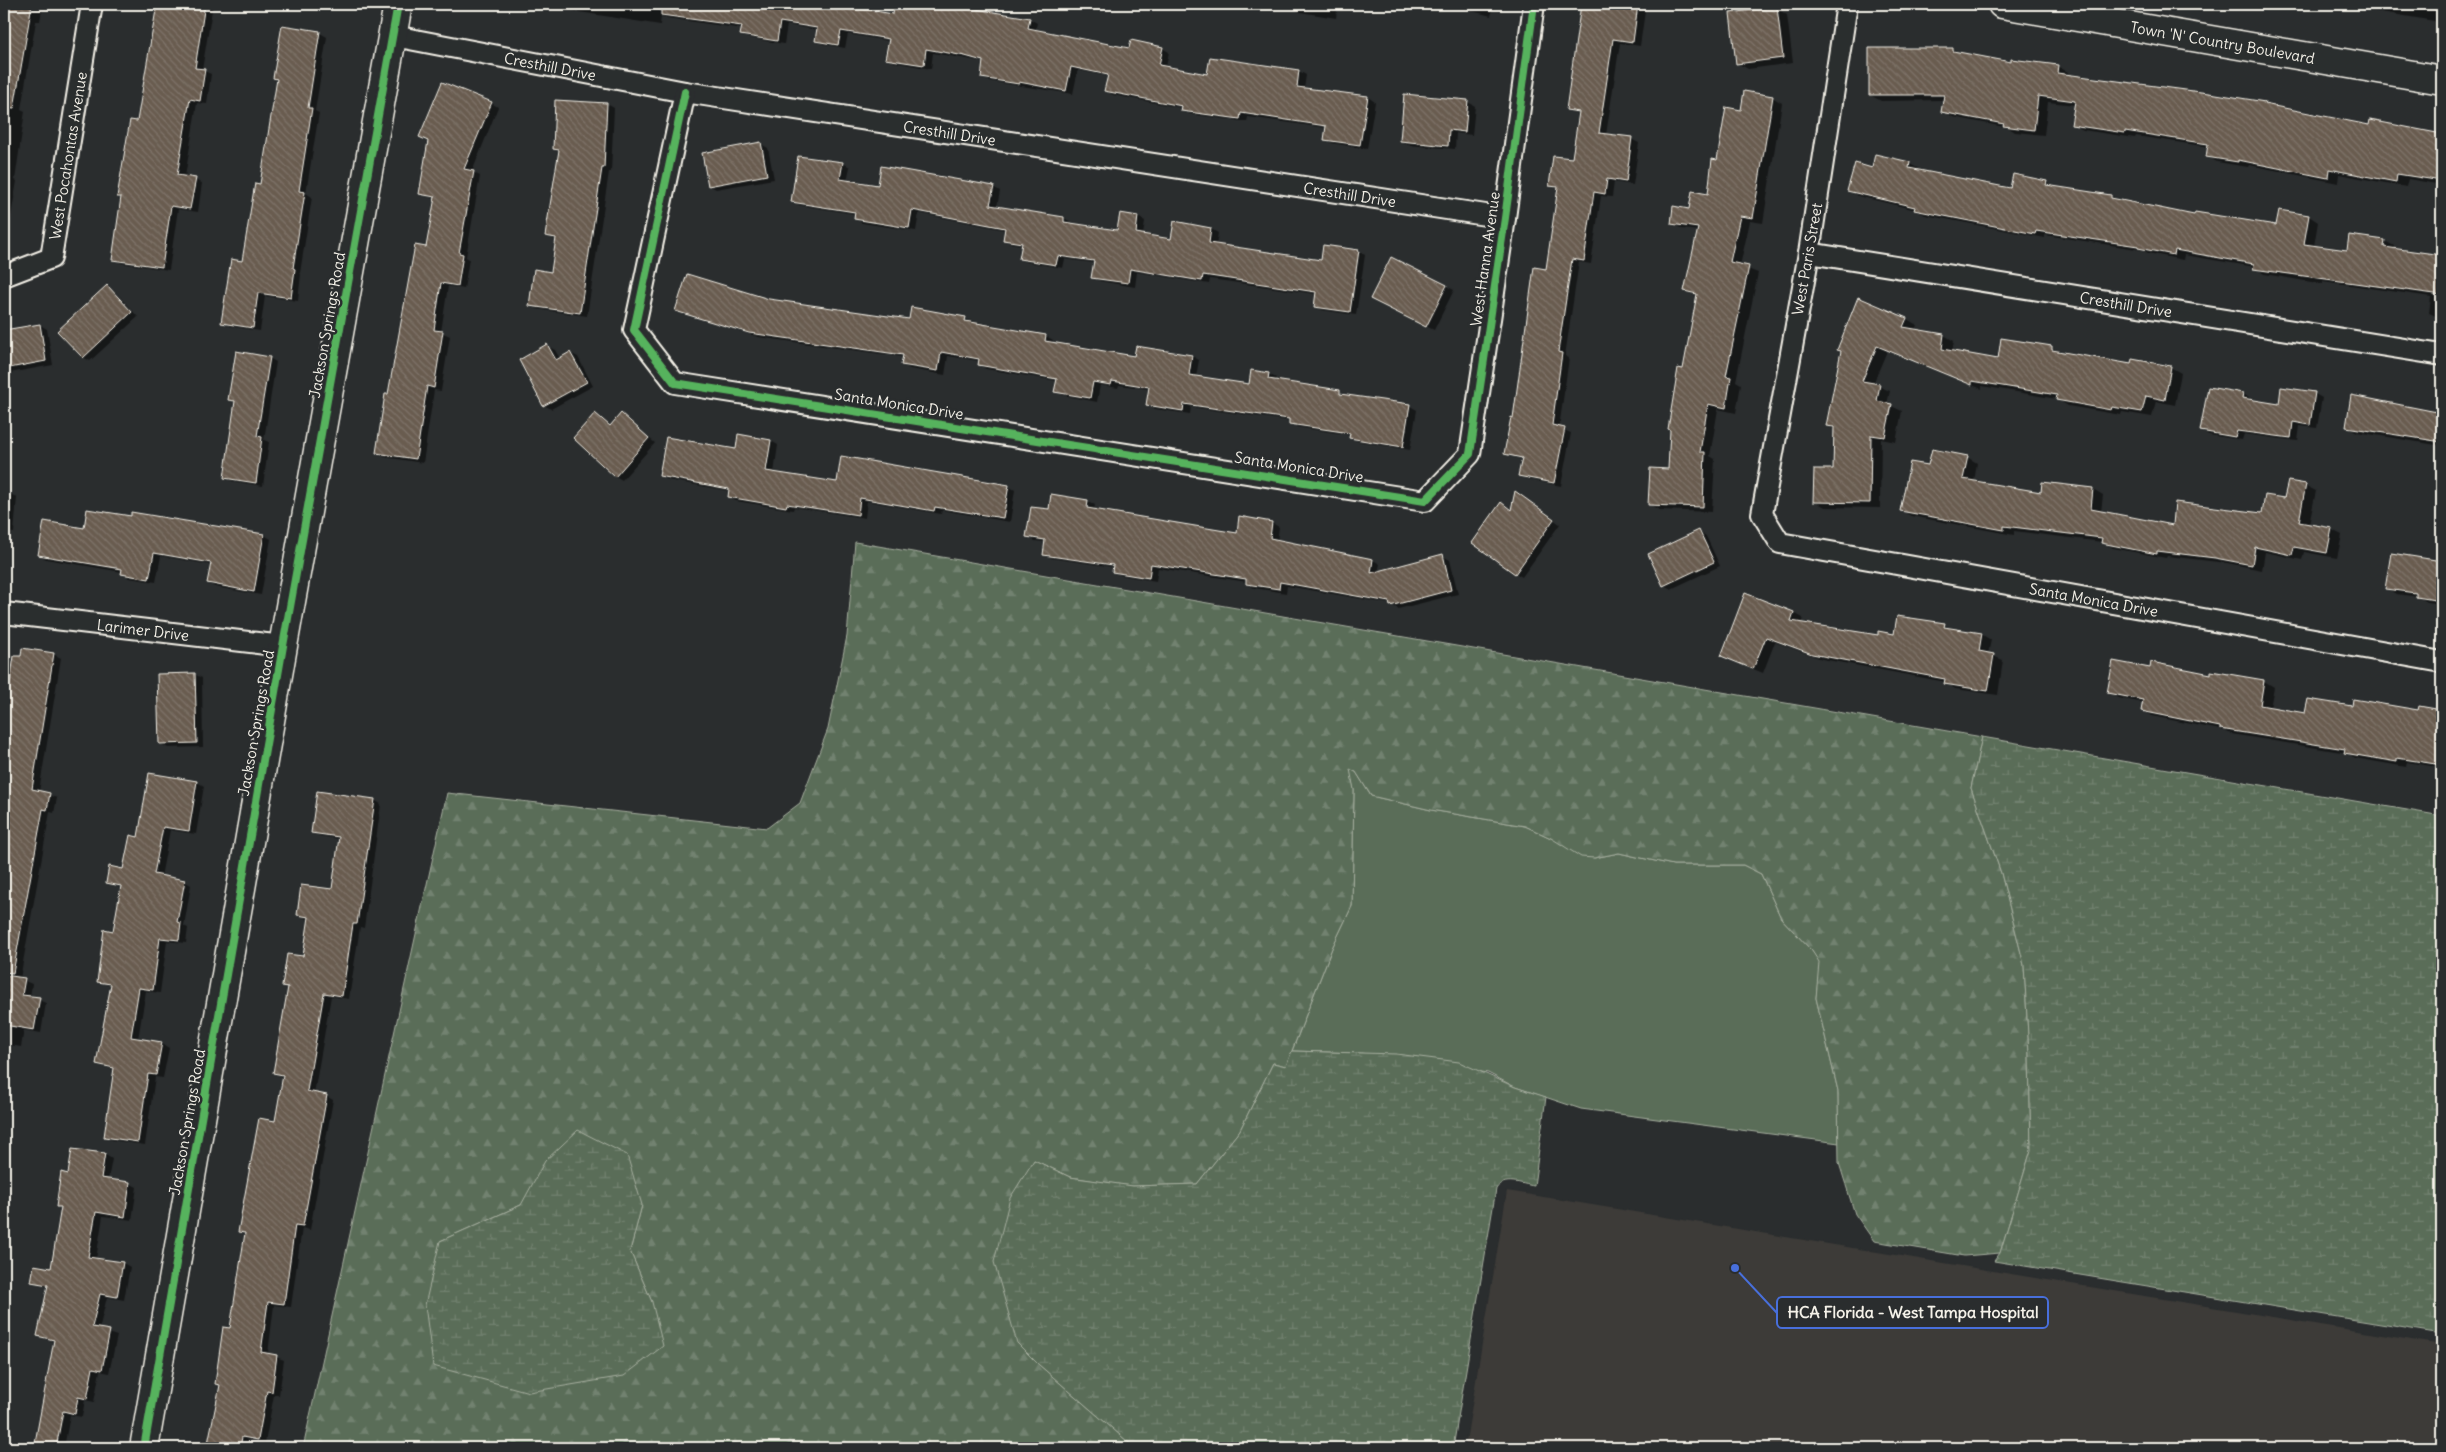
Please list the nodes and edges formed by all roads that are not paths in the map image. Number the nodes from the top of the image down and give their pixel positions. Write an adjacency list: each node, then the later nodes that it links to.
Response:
1 (92, 4): 11 (street, West Pocahontas Avenue)
2 (398, 4): 6 (street, Jackson Springs Road)
3 (1534, 4): 9 (street, West Hanna Avenue)
4 (1847, 4): 10 (street, West Paris Street)
5 (2002, 4): 7 (street, Town 'N' Country Boulevard)
6 (394, 36): 8 (street, Cresthill Drive); 16 (street, Jackson Springs Road)
7 (2442, 80)
8 (685, 92): 9 (street, Cresthill Drive); 13 (street, Santa Monica Drive)
9 (1505, 218): 13 (street, West Hanna Avenue)
10 (1809, 253): 12 (street, Cresthill Drive); 14 (street, West Paris Street)
11 (4, 276)
12 (2442, 355)
13 (1425, 501)
14 (1762, 514): 17 (street, Santa Monica Drive)
15 (4, 613): 16 (street, Larimer Drive)
16 (283, 646): 18 (street, Jackson Springs Road)
17 (2442, 662)
18 (144, 1448)

